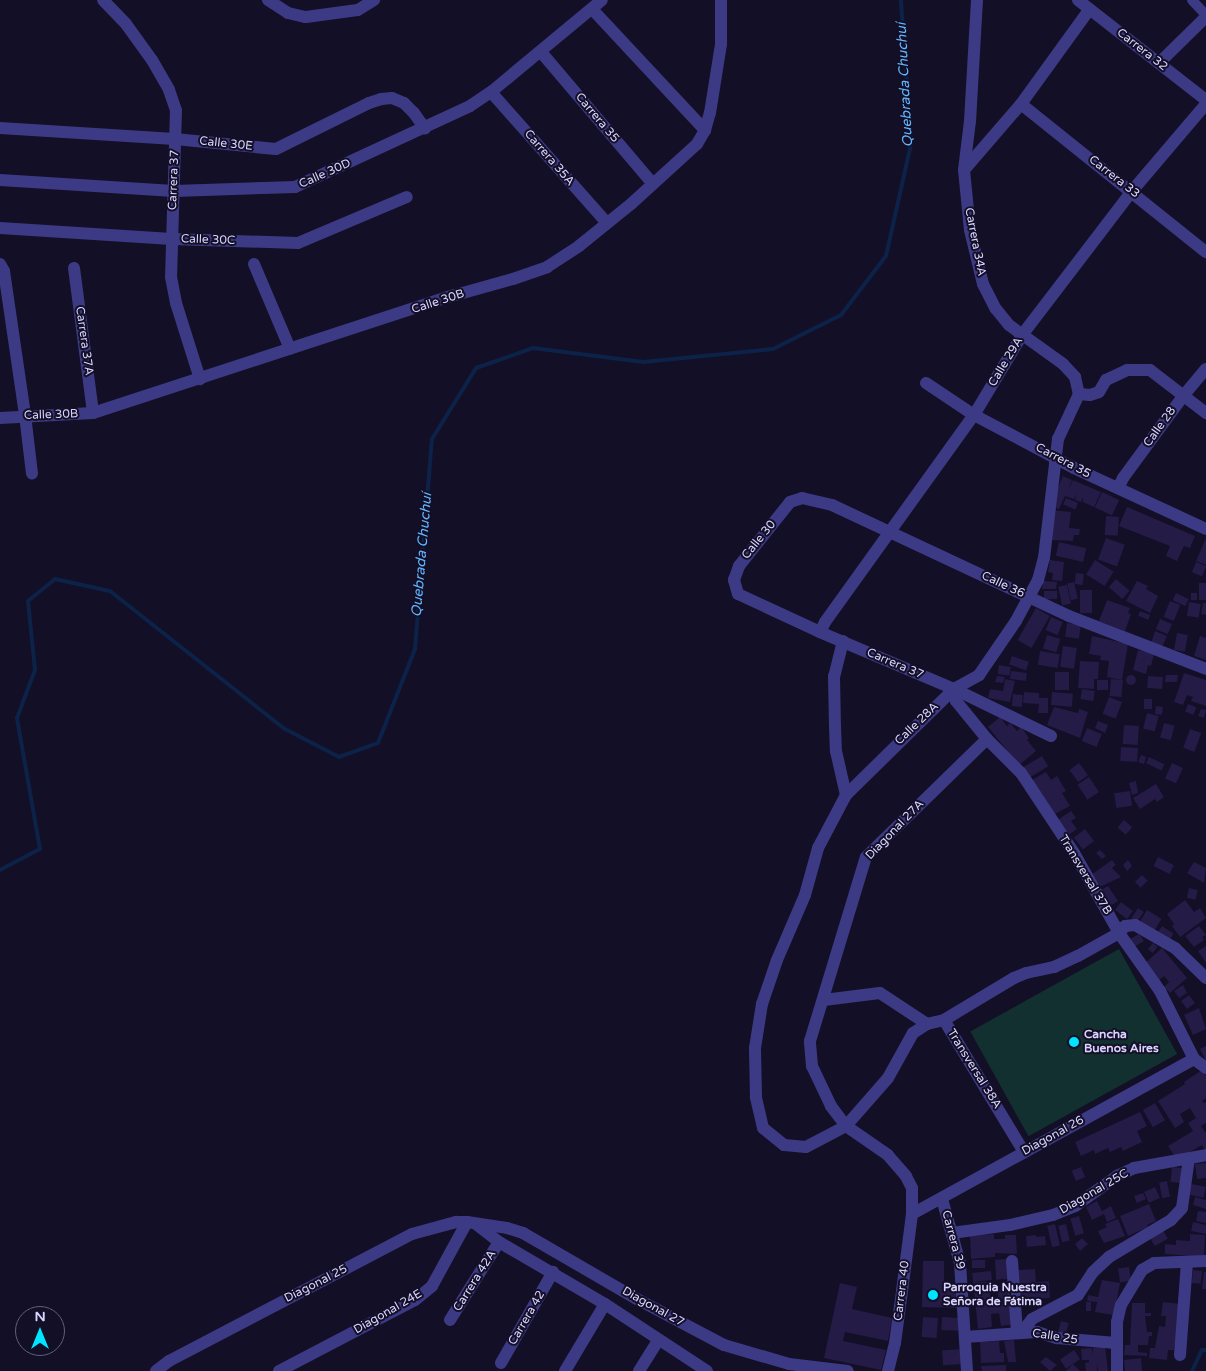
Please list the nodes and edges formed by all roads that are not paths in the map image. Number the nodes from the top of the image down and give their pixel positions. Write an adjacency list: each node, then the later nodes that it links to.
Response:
1 (103, 0): 21 (street, Carrera 37)
2 (268, 0): 3 (street)
3 (374, 0)
4 (602, 0): 9 (street, Calle 30D)
5 (721, 0): 20 (street, Calle 30B)
6 (977, 0): 22 (street, Carrera 34A)
7 (1078, 0): 10 (street, Carrera 32)
8 (1192, 0): 11 (street)
9 (592, 9): 12 (street, Calle 30D); 20 (street)
10 (1089, 10): 13 (street, Carrera 32); 16 (street)
11 (1206, 16): 13 (street)
12 (541, 52): 14 (street, Calle 30D); 24 (street, Carrera 35)
13 (1160, 63): 15 (street, Carrera 32)
14 (491, 92): 19 (street, Calle 30D); 28 (street, Carrera 35A)
15 (1206, 100)
16 (1021, 104): 22 (street); 25 (street, Carrera 33)
17 (1206, 104): 25 (street, Calle 29A)
18 (0, 128): 21 (street, Calle 30E)
19 (425, 129): 21 (street, Calle 30E); 26 (street, Calle 30D)
20 (705, 130): 24 (street, Calle 30B)
21 (175, 139): 26 (street, Carrera 37)
22 (964, 170): 35 (street, Carrera 34A)
23 (0, 180): 26 (street, Calle 30D)
24 (653, 184): 28 (street, Calle 30B)
25 (1132, 190): 31 (street, Carrera 33); 35 (street, Calle 29A)
26 (174, 191): 30 (street, Carrera 37)
27 (407, 197): 30 (street, Calle 30C)
28 (607, 223): 36 (street, Calle 30B)
29 (0, 228): 30 (street, Calle 30C)
30 (172, 239): 38 (street, Carrera 37)
31 (1206, 252)
32 (0, 264): 45 (street)
33 (254, 264): 36 (street)
34 (74, 268): 42 (street, Carrera 37A)
35 (1022, 335): 40 (street, Carrera 34A); 44 (street, Calle 29A)
36 (290, 349): 38 (street, Calle 30B)
37 (1206, 369): 41 (street, Calle 28)
38 (200, 379): 42 (street, Calle 30B)
39 (926, 383): 44 (street, Carrera 35)
40 (1079, 394): 41 (street); 47 (street, Calle 28A)
41 (1184, 395): 43 (street); 49 (street, Calle 28)
42 (93, 413): 45 (street, Calle 30B)
43 (1206, 413)
44 (974, 415): 47 (street, Carrera 35); 52 (street, Calle 29A)
45 (25, 416): 46 (street, Calle 30B); 48 (street)
46 (0, 418)
47 (1055, 456): 49 (street, Carrera 35); 54 (street, Calle 28A)
48 (32, 474)
49 (1118, 488): 51 (street, Carrera 35)
50 (802, 498): 52 (street, Calle 36); 53 (street, Calle 30)
51 (1206, 529)
52 (889, 534): 54 (street, Calle 36); 55 (street, Calle 29A)
53 (738, 594): 55 (street, Carrera 37)
54 (1029, 597): 57 (street, Calle 36); 58 (street, Calle 28A)
55 (820, 632): 56 (street, Carrera 37)
56 (843, 641): 58 (street, Carrera 37); 61 (street)
57 (1206, 668)
58 (954, 689): 59 (street, Carrera 37); 60 (street, Transversal 37B); 61 (street, Calle 28A)
59 (1051, 736)
60 (987, 740): 62 (street, Transversal 37B); 64 (street, Diagonal 27A)
61 (846, 795): 69 (street, Calle 28A)
62 (1119, 932): 63 (street); 65 (street); 67 (street, Transversal 37B)
63 (1206, 978)
64 (824, 1000): 66 (street); 69 (street, Diagonal 27A)
65 (944, 1020): 66 (street, Transversal 38A); 70 (street, Transversal 38A)
66 (927, 1024): 69 (street)
67 (1194, 1059): 68 (street, Transversal 37B); 70 (street, Diagonal 26)
68 (1206, 1068)
69 (846, 1126): 74 (street, Carrera 40)
70 (1024, 1152): 73 (street, Diagonal 26)
71 (1206, 1155): 72 (street, Diagonal 25C)
72 (1189, 1158): 76 (street, Diagonal 25C); 84 (street)
73 (942, 1199): 74 (street, Diagonal 26); 76 (street, Carrera 39)
74 (912, 1214): 91 (street, Carrera 40)
75 (471, 1222): 77 (street); 90 (street, Diagonal 25); 93 (street, Diagonal 24E); 97 (street, Diagonal 27)
76 (952, 1233): 85 (street, Carrera 39)
77 (499, 1242): 81 (street); 83 (street, Carrera 42A)
78 (1206, 1261): 80 (street)
79 (1012, 1262): 84 (street)
80 (1187, 1262): 87 (street); 88 (street)
81 (553, 1272): 82 (street); 89 (street, Carrera 42)
82 (604, 1304): 86 (street); 94 (street)
83 (450, 1320)
84 (1020, 1333): 85 (street, Calle 25); 87 (street, Calle 25)
85 (965, 1337): 98 (street, Carrera 39)
86 (658, 1340): 95 (street); 96 (street)
87 (1116, 1343): 99 (street)
88 (1180, 1355)
89 (501, 1363)
90 (172, 1366): 92 (street, Diagonal 25)
91 (886, 1370)
92 (156, 1371)
93 (279, 1371)
94 (565, 1371)
95 (639, 1371)
96 (707, 1371)
97 (848, 1371)
98 (967, 1371)
99 (1117, 1371)

